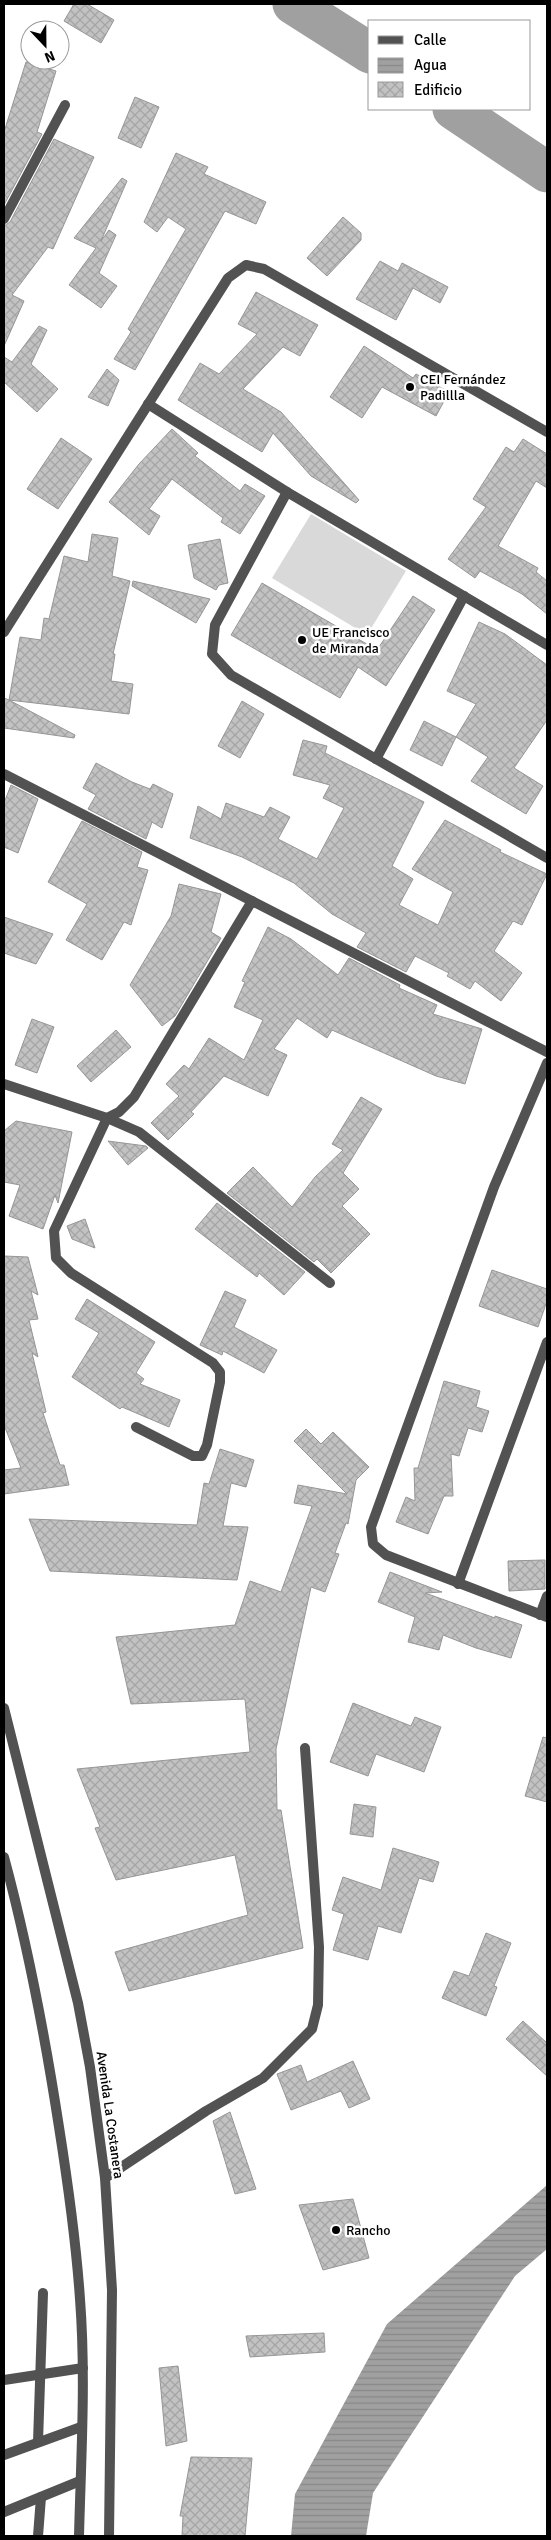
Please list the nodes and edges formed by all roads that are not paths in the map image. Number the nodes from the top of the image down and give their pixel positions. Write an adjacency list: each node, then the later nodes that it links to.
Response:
1 (66, 105): 2 (street)
2 (4, 219)
3 (148, 404): 4 (street); 5 (street); 7 (street)
4 (547, 432)
5 (287, 492): 6 (street); 9 (street)
6 (464, 596): 8 (street); 9 (street)
7 (4, 632)
8 (547, 645)
9 (376, 759): 11 (street)
10 (4, 774): 12 (street)
11 (547, 858)
12 (252, 901): 13 (street); 16 (street)
13 (547, 1052)
14 (547, 1063): 20 (street)
15 (4, 1084): 16 (street)
16 (107, 1118): 17 (street); 19 (street)
17 (330, 1283)
18 (547, 1342): 20 (street)
19 (136, 1427)
20 (458, 1584): 22 (street)
21 (547, 1596): 22 (street)
22 (544, 1616)
23 (4, 1708): 26 (street, Avenida La Costanera)
24 (305, 1748): 26 (street)
25 (4, 1857): 28 (street)
26 (105, 2178): 39 (street, Avenida La Costanera)
27 (43, 2293): 29 (street)
28 (83, 2368): 29 (street); 31 (street)
29 (42, 2374): 30 (street); 32 (street)
30 (4, 2380)
31 (81, 2427): 32 (street); 34 (street)
32 (38, 2442): 33 (street)
33 (4, 2455)
34 (80, 2482): 35 (street); 38 (street)
35 (41, 2497): 36 (street); 37 (street)
36 (4, 2512)
37 (38, 2536)
38 (79, 2536)
39 (109, 2536)

